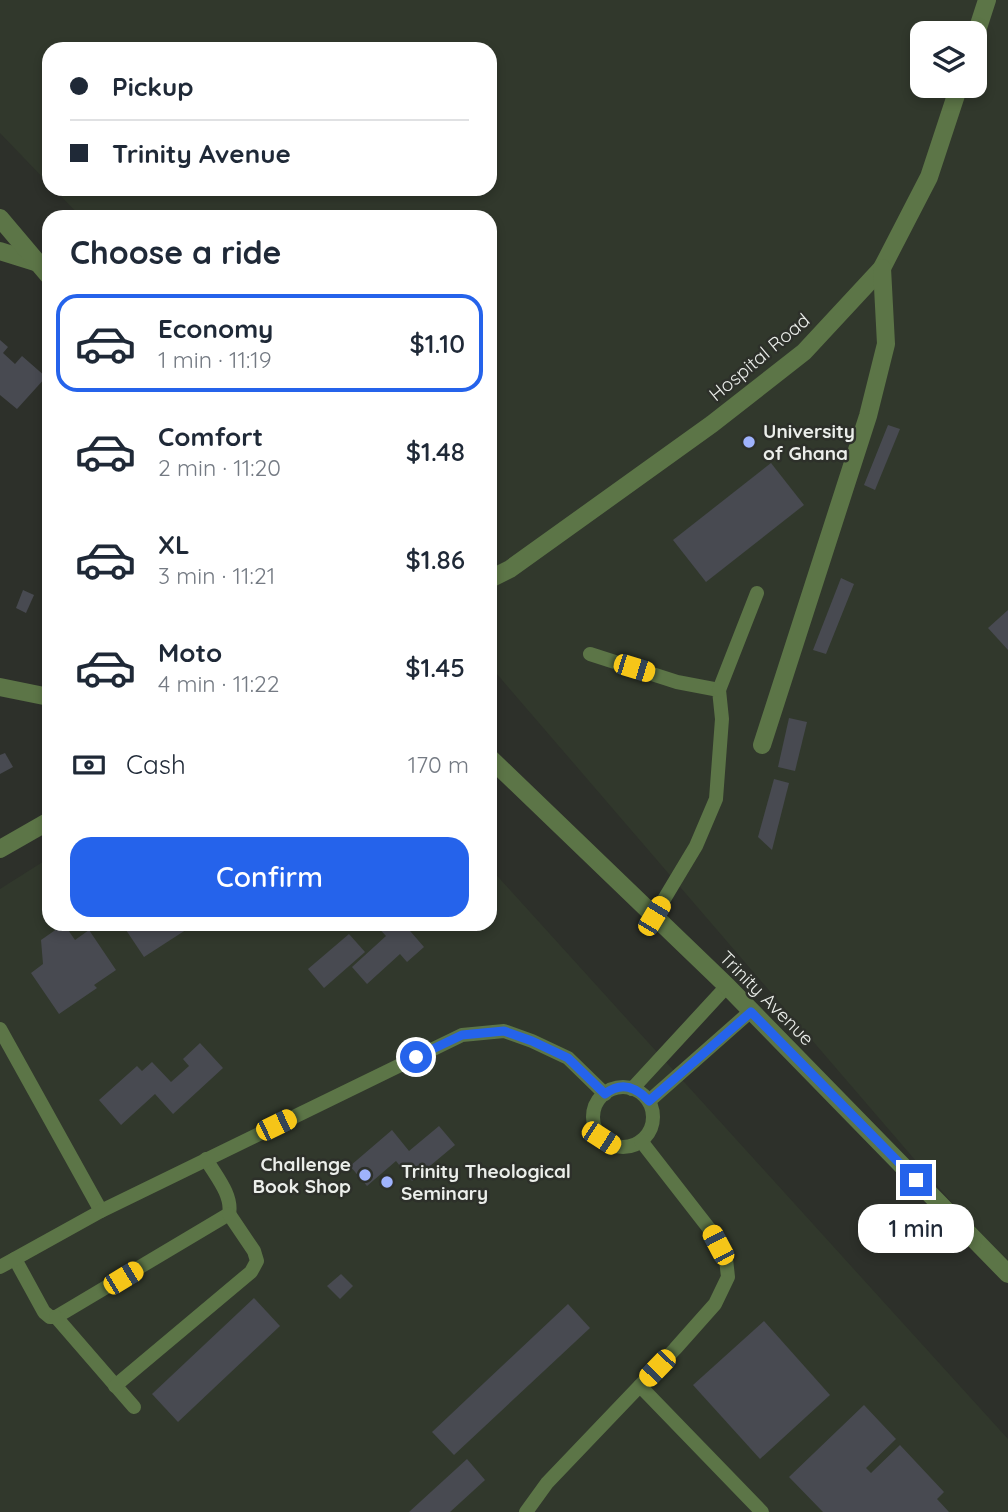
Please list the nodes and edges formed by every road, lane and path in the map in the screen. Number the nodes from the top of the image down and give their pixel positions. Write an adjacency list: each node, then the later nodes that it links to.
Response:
1 (987, 0): 2 (street)
2 (980, 21)
3 (955, 98): 7 (street, Hospital Road)
4 (0, 218): 6 (street)
5 (0, 251): 8 (street)
6 (42, 268)
7 (882, 268): 9 (street, Hospital Road); 15 (street)
8 (42, 269)
9 (497, 576)
10 (757, 593): 13 (lane)
11 (590, 654): 13 (lane)
12 (0, 687): 14 (street)
13 (719, 690): 19 (lane)
14 (42, 696)
15 (762, 745)
16 (497, 765): 19 (street, Trinity Avenue)
17 (42, 825): 18 (street)
18 (0, 849)
19 (654, 916): 20 (street, Trinity Avenue)
20 (727, 986): 21 (street, Trinity Avenue); 23 (lane)
21 (751, 1012): 25 (lane); 32 (street, Trinity Avenue)
22 (0, 1029): 28 (lane)
23 (632, 1089): 24 (lane); 25 (lane)
24 (605, 1094): 26 (lane); 27 (lane)
25 (649, 1101): 26 (lane)
26 (641, 1142): 35 (lane)
27 (206, 1160): 28 (lane); 29 (lane)
28 (101, 1211): 30 (lane)
29 (229, 1214): 33 (lane); 34 (lane)
30 (15, 1259): 31 (lane); 33 (lane)
31 (0, 1267)
32 (1008, 1274)
33 (56, 1317): 34 (lane)
34 (116, 1386): 36 (lane)
35 (639, 1386): 37 (lane); 38 (lane)
36 (134, 1407)
37 (526, 1512)
38 (762, 1512)

